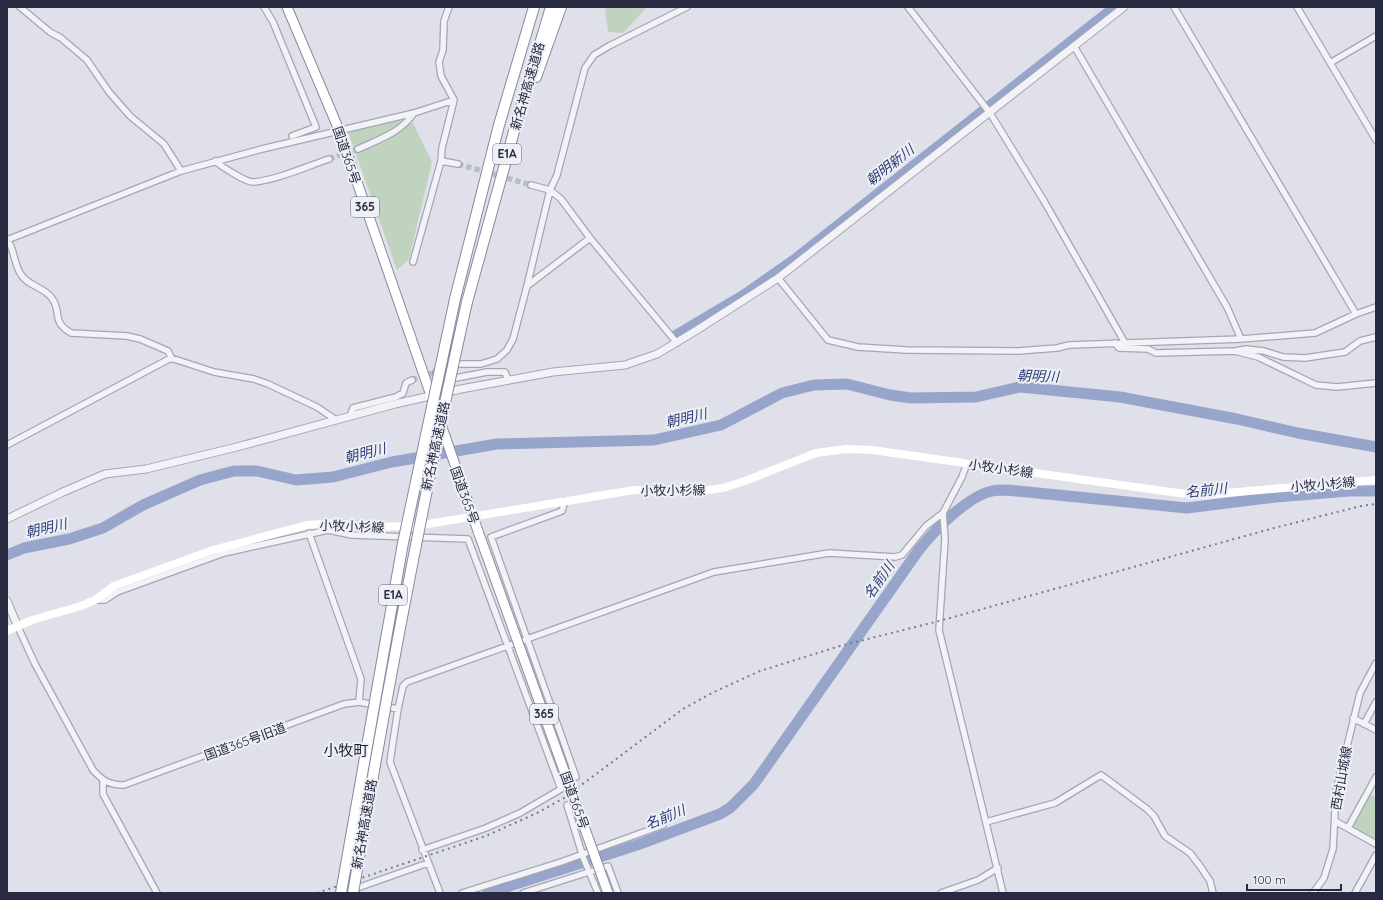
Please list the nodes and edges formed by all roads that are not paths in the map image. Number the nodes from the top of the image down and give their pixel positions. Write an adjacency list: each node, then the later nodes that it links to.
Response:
1 (20, 7): 29 (street)
2 (264, 7): 22 (street)
3 (287, 7): 21 (highway, 国道365号 / 365)
4 (448, 7): 17 (street)
5 (527, 7): 20 (highway)
6 (534, 7): 20 (highway, 新名神高速道路 / E1A)
7 (551, 7): 32 (highway, 新名神高速道路 / E1A)
8 (561, 7): 32 (highway)
9 (688, 7): 31 (street)
10 (908, 7): 18 (street)
11 (1124, 7): 15 (street)
12 (1174, 7): 39 (street)
13 (1297, 7): 16 (street)
14 (1376, 36): 16 (street)
15 (1074, 46): 18 (street); 41 (street)
16 (1330, 63): 23 (street)
17 (454, 100): 19 (street); 27 (street)
18 (988, 110): 36 (street); 43 (street)
19 (414, 112): 21 (street); 24 (street)
20 (499, 125): 90 (highway, 新名神高速道路 / E1A, bridge)
21 (339, 130): 26 (street); 50 (highway, 国道365号 / 365)
22 (292, 136)
23 (1376, 140)
24 (358, 149)
25 (328, 159): 26 (street)
26 (215, 161): 29 (street)
27 (441, 161): 28 (street); 35 (street)
28 (458, 164)
29 (181, 171): 34 (street)
30 (531, 185): 31 (street)
31 (550, 190): 33 (street); 37 (street)
32 (488, 220): 91 (highway, 新名神高速道路 / E1A, bridge)
33 (590, 238): 37 (street); 42 (street)
34 (7, 239): 46 (street)
35 (413, 262)
36 (778, 278): 42 (street); 44 (street)
37 (527, 286): 48 (street)
38 (1376, 307): 39 (street)
39 (1356, 314): 41 (street)
40 (1376, 337): 45 (street)
41 (1241, 339): 43 (street)
42 (677, 343): 48 (street)
43 (1125, 343): 44 (street)
44 (1115, 344): 45 (street)
45 (1235, 351): 49 (street)
46 (172, 359): 52 (street); 53 (street)
47 (412, 380): 51 (street)
48 (508, 380): 50 (street)
49 (1376, 383)
50 (430, 397): 51 (street); 58 (highway, 国道365号 / 365, bridge)
51 (350, 416): 52 (street)
52 (336, 420): 59 (street)
53 (7, 444)
54 (967, 463): 55 (main road, 小牧小杉線); 56 (main road, 小牧小杉線); 57 (street)
55 (1376, 480)
56 (565, 501): 58 (main road, 小牧小杉線); 65 (street)
57 (943, 515): 65 (street); 79 (street)
58 (473, 518): 61 (main road, 小牧小杉線); 96 (highway, 国道365号 / 365, bridge)
59 (7, 519)
60 (309, 533): 61 (street); 66 (street); 68 (street)
61 (95, 600): 63 (main road, 小牧小杉線)
62 (7, 602): 63 (street)
63 (17, 625): 64 (main road, 小牧小杉線); 76 (street)
64 (7, 631)
65 (527, 639): 66 (street); 75 (street)
66 (509, 646): 70 (street); 83 (street)
67 (1376, 663): 71 (street, 西村山城線)
68 (359, 702): 70 (street, 国道365号旧道); 76 (street, 国道365号旧道)
69 (1376, 702): 72 (street)
70 (398, 709): 83 (street)
71 (1353, 718): 72 (street); 78 (street, 西村山城線)
72 (1364, 724): 73 (street)
73 (1376, 730)
74 (1376, 777): 81 (street)
75 (576, 778)
76 (103, 781): 89 (street)
77 (567, 805): 85 (street)
78 (1335, 821): 81 (street); 101 (street, 西村山城線)
79 (986, 822): 87 (street); 100 (street)
80 (663, 825): 85 (street)
81 (1348, 828): 82 (street)
82 (1376, 844)
83 (422, 850): 86 (street)
84 (1376, 854): 102 (street)
85 (583, 855): 88 (street); 93 (street)
86 (428, 863): 90 (street); 92 (street)
87 (998, 868): 98 (street); 99 (street)
88 (589, 871): 94 (street); 95 (street); 97 (street)
89 (157, 893)
90 (342, 893)
91 (352, 893)
92 (440, 893)
93 (462, 893)
94 (523, 893)
95 (598, 893)
96 (608, 893)
97 (618, 893)
98 (941, 893)
99 (1003, 893)
100 (1213, 893)
101 (1313, 893)
102 (1355, 893)

